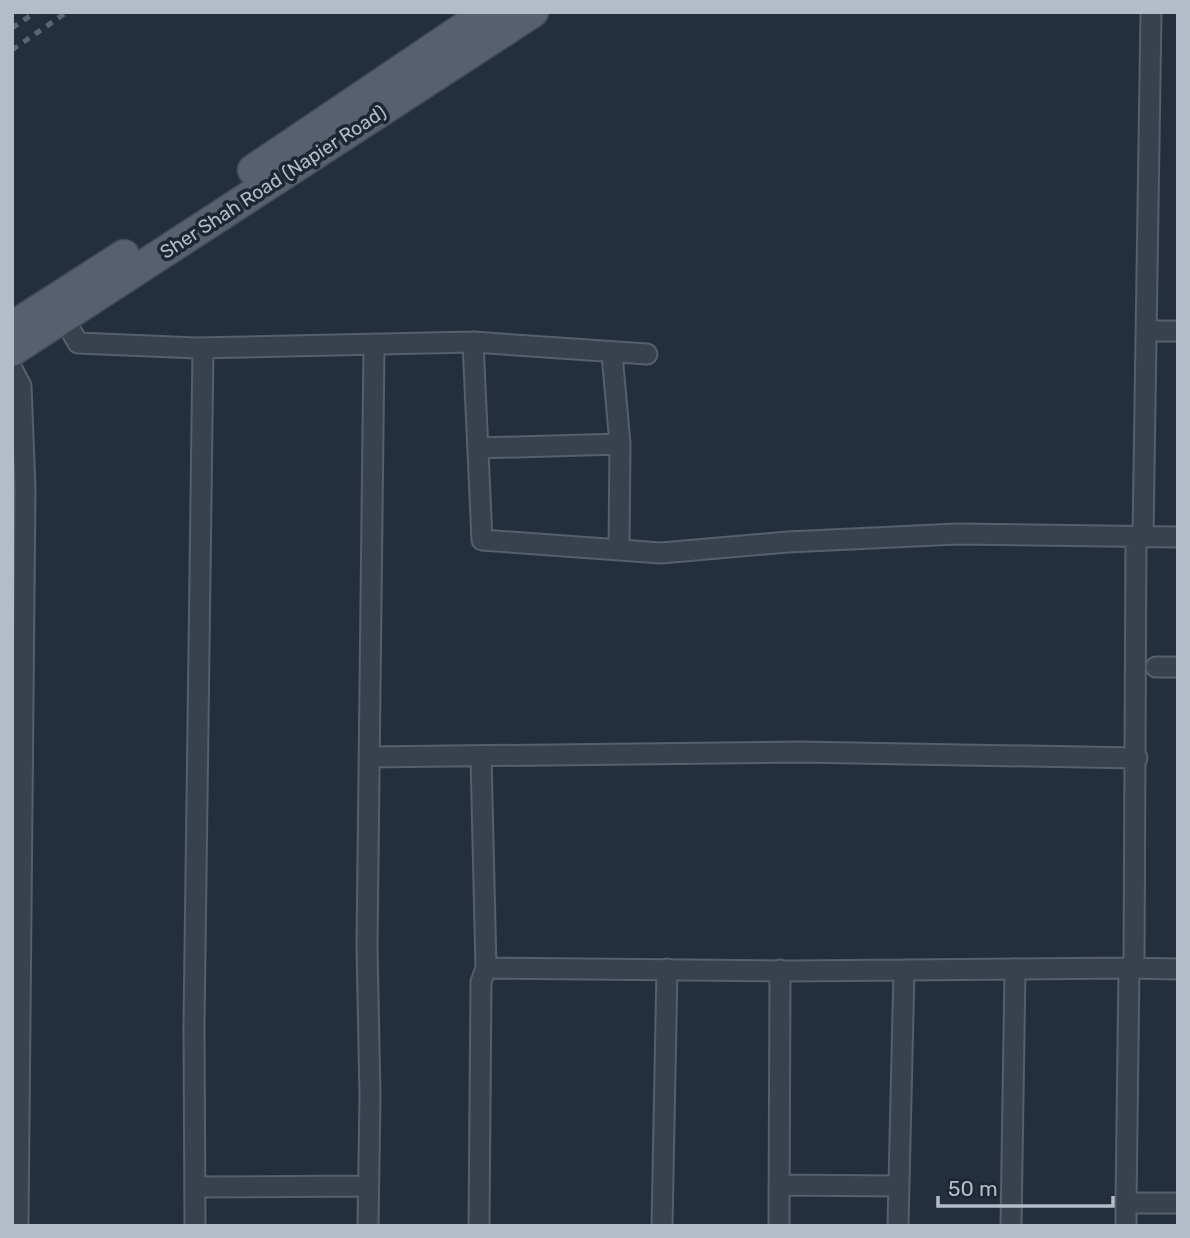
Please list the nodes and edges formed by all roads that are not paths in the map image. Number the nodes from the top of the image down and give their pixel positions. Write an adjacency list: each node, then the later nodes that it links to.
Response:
1 (487, 12): 4 (main road, Sher Shah Road (Napier Road))
2 (533, 12): 4 (main road, Sher Shah Road (Napier Road))
3 (1151, 12): 7 (street)
4 (194, 221): 5 (main road, Sher Shah Road (Napier Road)); 6 (main road, Sher Shah Road (Napier Road))
5 (64, 319): 11 (street); 12 (main road, Sher Shah Road (Napier Road))
6 (12, 327)
7 (1146, 331): 8 (street); 18 (street)
8 (1178, 331)
9 (473, 342): 10 (street); 13 (street); 17 (street)
10 (374, 344): 11 (street); 23 (street)
11 (203, 348): 36 (street)
12 (12, 351)
13 (612, 354): 14 (street); 16 (street)
14 (647, 354)
15 (12, 369): 39 (street)
16 (620, 444): 17 (street); 20 (street)
17 (478, 448): 20 (street)
18 (1140, 536): 19 (street); 20 (street); 25 (street)
19 (1178, 537)
20 (619, 549)
21 (1156, 667): 22 (street)
22 (1178, 667)
23 (369, 757): 24 (street); 34 (street)
24 (481, 757): 25 (street); 26 (street)
25 (1137, 758): 27 (street)
26 (486, 968): 28 (street); 42 (street)
27 (1131, 968): 29 (street); 30 (street); 37 (street)
28 (667, 969): 32 (street); 43 (street)
29 (1015, 969): 31 (street); 46 (street)
30 (1178, 969)
31 (904, 970): 32 (street); 35 (street)
32 (780, 971): 33 (street)
33 (779, 1185): 35 (street); 44 (street)
34 (368, 1186): 36 (street); 41 (street)
35 (899, 1186): 45 (street)
36 (195, 1187): 40 (street)
37 (1126, 1203): 38 (street); 47 (street)
38 (1178, 1203)
39 (18, 1226)
40 (195, 1226)
41 (368, 1226)
42 (479, 1226)
43 (662, 1226)
44 (779, 1226)
45 (898, 1226)
46 (1011, 1226)
47 (1126, 1226)

